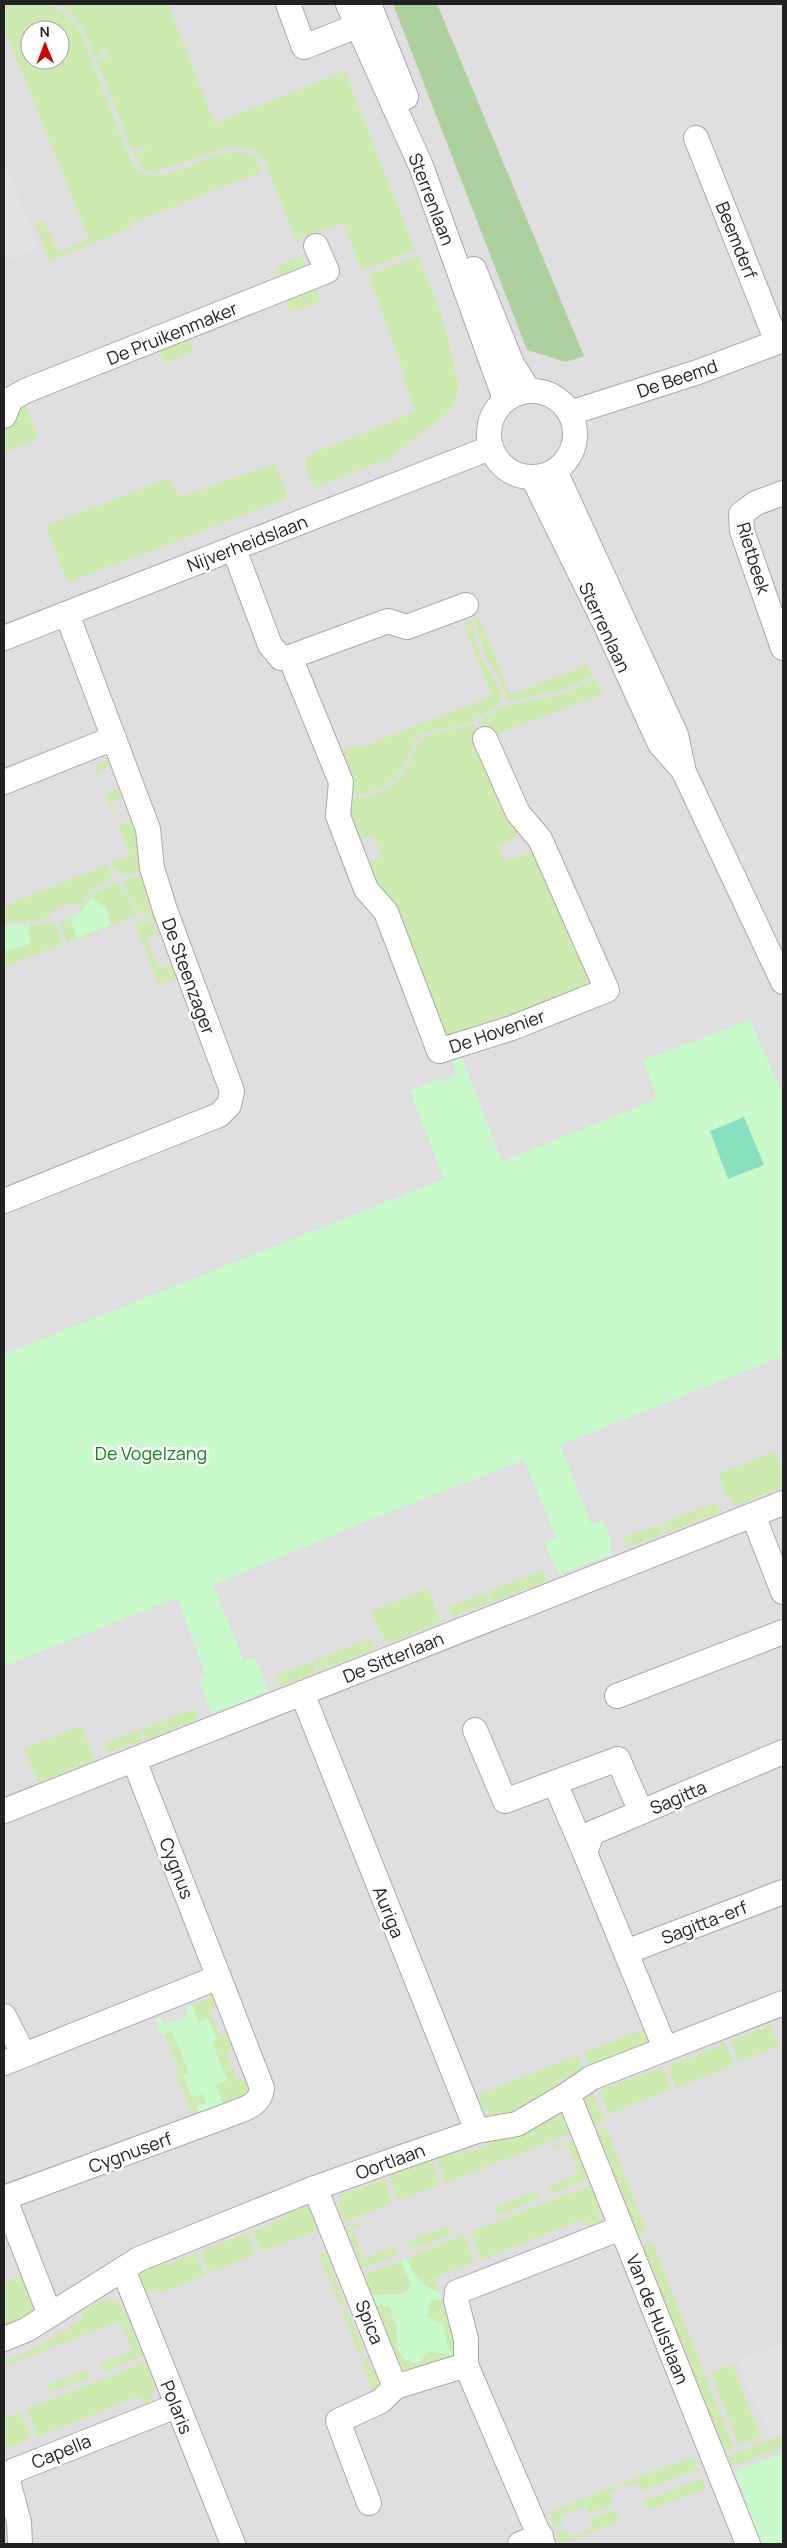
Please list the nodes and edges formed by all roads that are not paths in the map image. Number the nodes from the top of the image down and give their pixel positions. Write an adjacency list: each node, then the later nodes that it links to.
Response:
1 (288, 4): 3 (street)
2 (348, 4): 3 (street, Sterrenlaan)
3 (367, 16): 7 (street, Sterrenlaan); 8 (street, Sterrenlaan)
4 (696, 138): 6 (street, Beemderf)
5 (316, 246): 10 (street, De Pruikenmaker)
6 (780, 341): 9 (street, De Beemd)
7 (529, 390): 8 (street); 9 (street)
8 (505, 399): 11 (street)
9 (570, 413): 12 (street)
10 (4, 416)
11 (490, 448): 12 (street); 14 (street, Nijverheidslaan)
12 (544, 474): 23 (street, Sterrenlaan)
13 (783, 493): 18 (street, Rietbeek)
14 (234, 548): 16 (street, Nijverheidslaan); 19 (street)
15 (466, 605): 19 (street)
16 (67, 614): 17 (street, Nijverheidslaan); 20 (street, De Steenzager)
17 (4, 638)
18 (783, 648)
19 (290, 657): 21 (street, De Hovenier)
20 (114, 738): 22 (street); 24 (street, De Steenzager)
21 (485, 738)
22 (4, 782)
23 (783, 982)
24 (4, 1201)
25 (783, 1503): 26 (street, De Sitterlaan)
26 (753, 1515): 27 (street); 29 (street, De Sitterlaan)
27 (783, 1592)
28 (783, 1632): 30 (street)
29 (302, 1693): 33 (street, De Sitterlaan); 47 (street, Auriga)
30 (617, 1696)
31 (474, 1730): 34 (street)
32 (783, 1752): 36 (street, Sagitta)
33 (134, 1760): 35 (street, De Sitterlaan); 40 (street, Cygnus)
34 (555, 1783): 36 (street); 37 (street)
35 (4, 1811)
36 (641, 1812): 37 (street, Sagitta)
37 (585, 1853): 39 (street)
38 (783, 1892): 39 (street, Sagitta-erf)
39 (626, 1952): 43 (street)
40 (219, 1977): 44 (street); 46 (street, Cygnus)
41 (783, 2003): 43 (street, Oortlaan)
42 (4, 2016): 44 (street)
43 (665, 2048): 45 (street, Oortlaan)
44 (14, 2059)
45 (568, 2094): 47 (street, Oortlaan); 50 (street, Van de Hulstlaan)
46 (255, 2104): 49 (street, Cygnuserf)
47 (477, 2130): 48 (street, Oortlaan)
48 (314, 2188): 51 (street, Oortlaan); 55 (street, Spica)
49 (4, 2198): 52 (street)
50 (621, 2228): 54 (street); 61 (street, Van de Hulstlaan)
51 (123, 2269): 52 (street, Oortlaan); 56 (street, Polaris)
52 (50, 2315): 53 (street, Oortlaan)
53 (4, 2339)
54 (466, 2365): 55 (street); 58 (street)
55 (395, 2387): 57 (street)
56 (176, 2406): 59 (street, Capella); 60 (street, Polaris)
57 (369, 2503)
58 (535, 2542)
59 (17, 2543)
60 (233, 2544)
61 (748, 2544)

